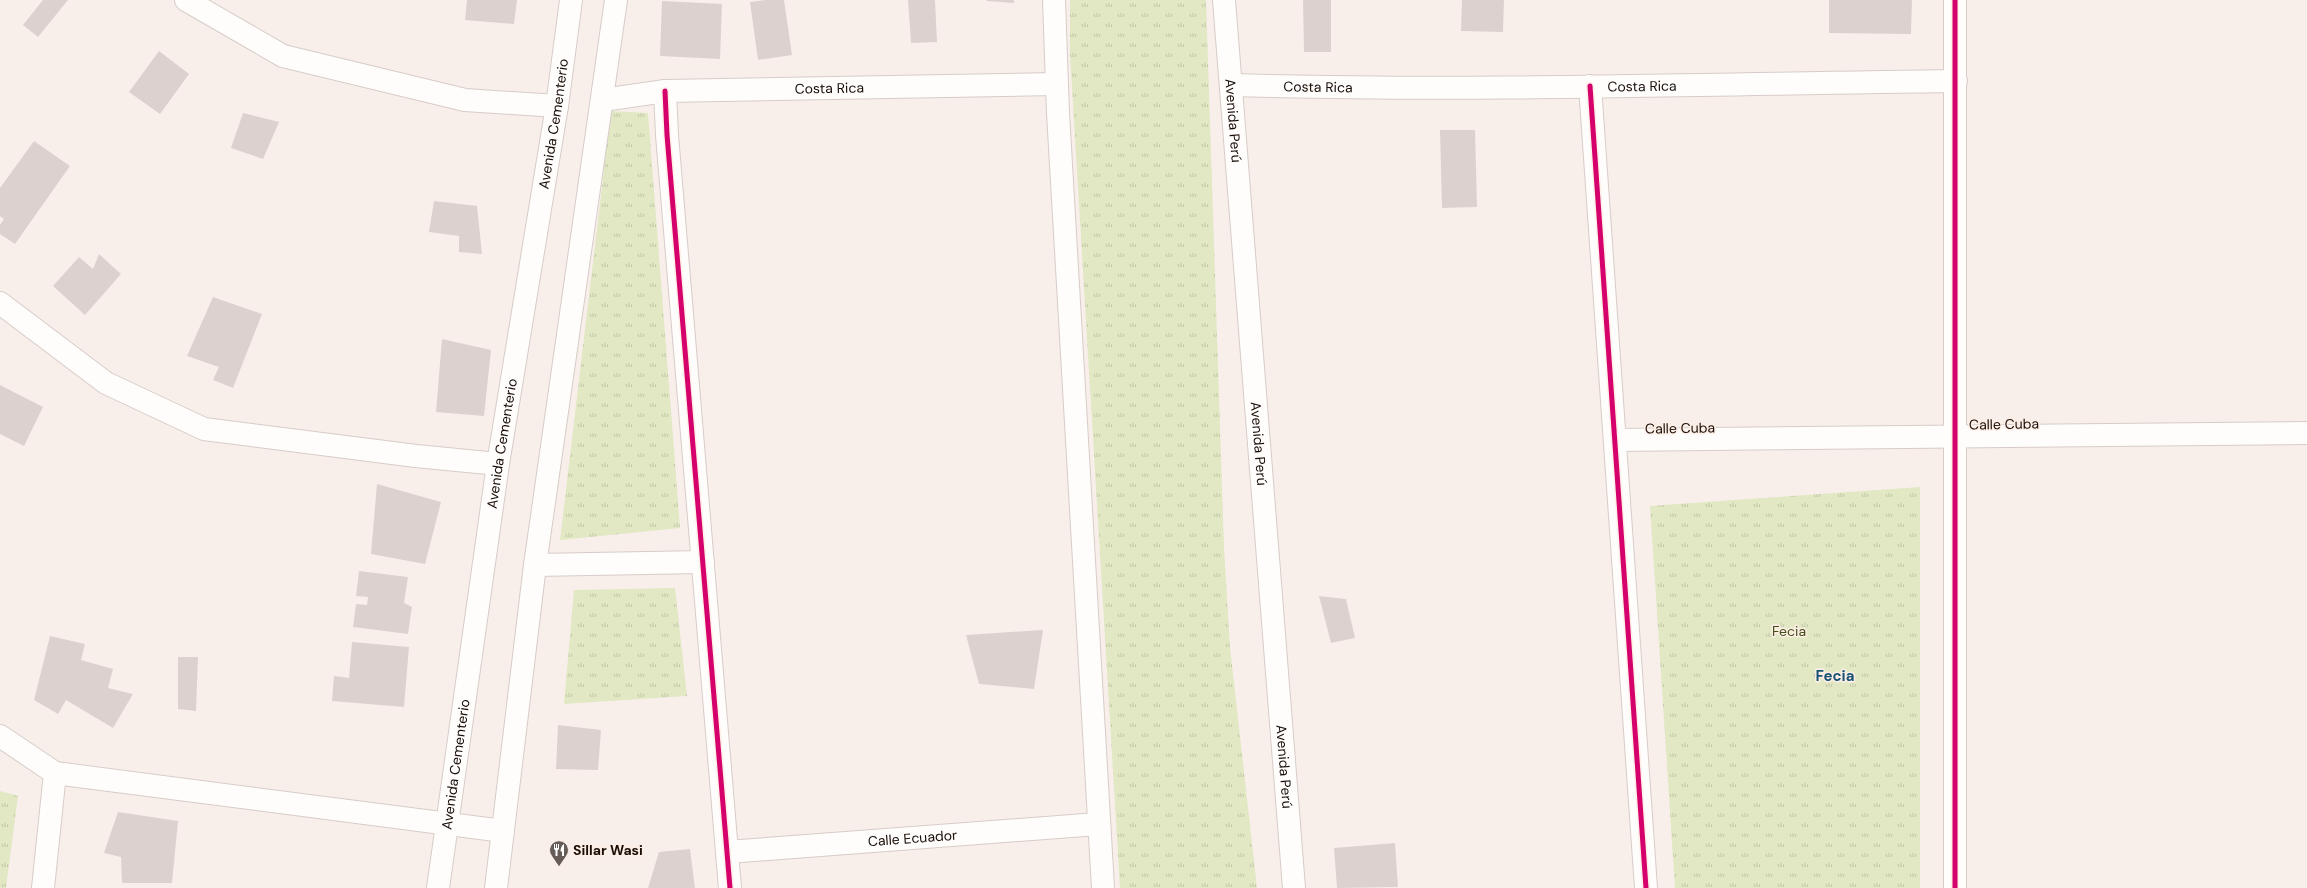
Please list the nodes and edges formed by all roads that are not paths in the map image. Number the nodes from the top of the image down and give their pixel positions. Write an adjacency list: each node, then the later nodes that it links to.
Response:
1 (186, 0): 13 (street)
2 (571, 0): 13 (street, Avenida Cementerio)
3 (616, 0): 12 (street)
4 (1054, 0): 8 (street)
5 (1224, 0): 9 (street, Avenida Perú)
6 (1955, 0): 7 (street)
7 (1956, 81): 10 (street, Costa Rica); 16 (street)
8 (1056, 84): 11 (street, Costa Rica); 23 (street)
9 (1232, 85): 10 (street, Costa Rica); 32 (street, Avenida Perú)
10 (1590, 86): 17 (street)
11 (665, 91): 12 (street, Costa Rica); 19 (street)
12 (603, 100): 20 (street)
13 (557, 106): 18 (street, Avenida Cementerio)
14 (0, 303): 18 (street)
15 (2307, 434): 16 (street, Calle Cuba)
16 (1956, 437): 17 (street, Calle Cuba); 34 (street)
17 (1615, 440): 33 (street)
18 (498, 464): 24 (street, Avenida Cementerio)
19 (704, 562): 20 (street); 26 (street)
20 (535, 565): 25 (street)
21 (0, 736): 22 (street)
22 (55, 773): 24 (street); 27 (street)
23 (1098, 824): 26 (street, Calle Ecuador); 31 (street)
24 (446, 825): 25 (street); 28 (street, Avenida Cementerio)
25 (503, 831): 29 (street)
26 (727, 852): 30 (street)
27 (43, 888)
28 (438, 888)
29 (496, 888)
30 (730, 888)
31 (1103, 888)
32 (1294, 888)
33 (1646, 888)
34 (1955, 888)

